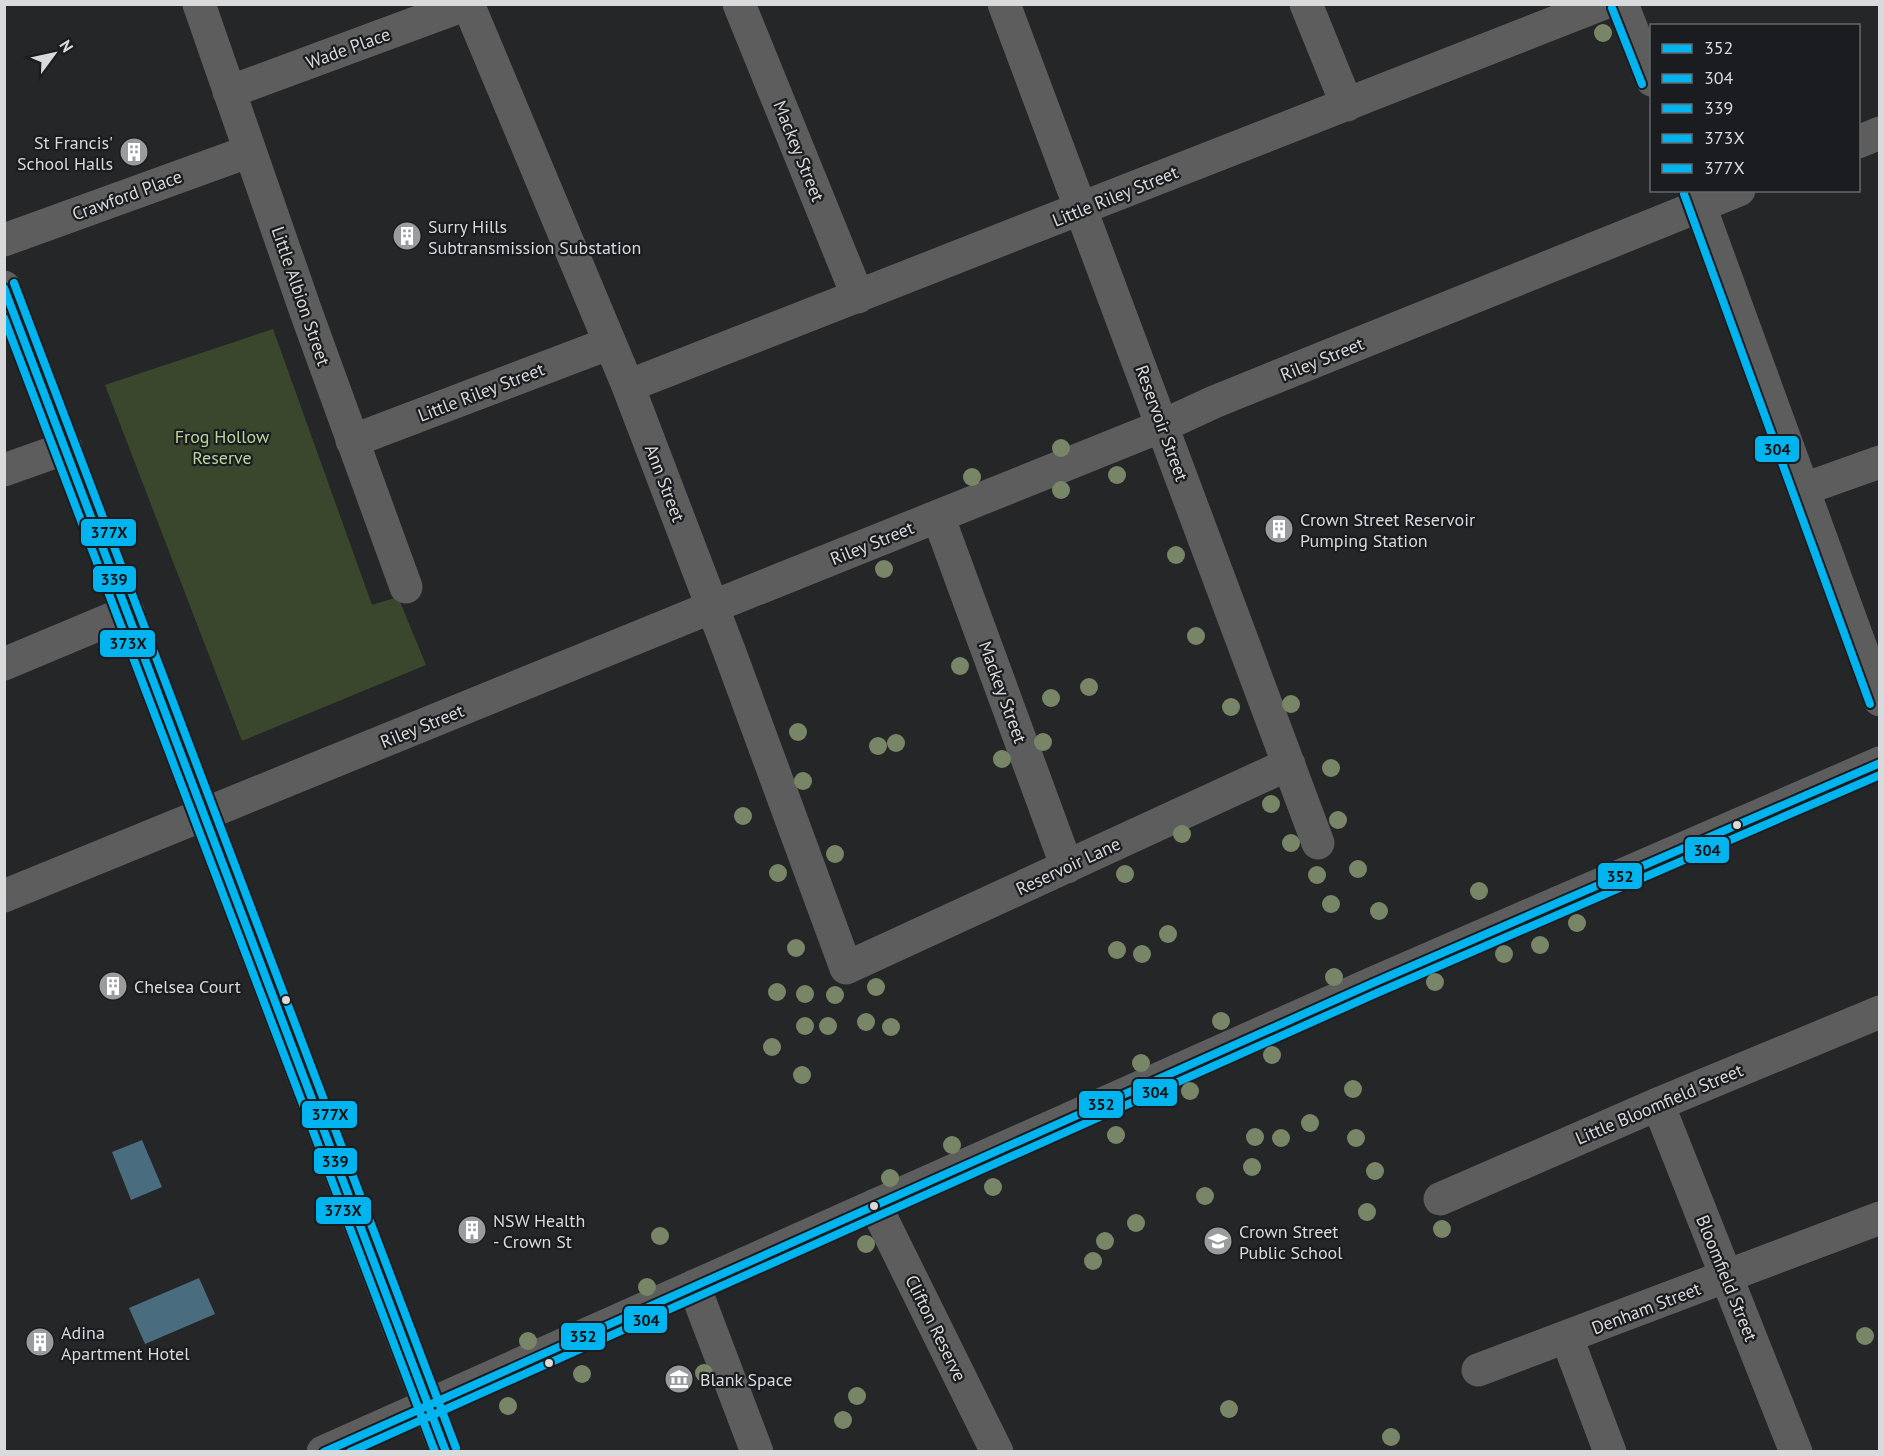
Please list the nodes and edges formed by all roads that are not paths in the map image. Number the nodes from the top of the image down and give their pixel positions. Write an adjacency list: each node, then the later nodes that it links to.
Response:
1 (199, 4): 9 (street, Little Albion Street)
2 (468, 4): 9 (street, Wade Place); 20 (street, Ann Street)
3 (740, 4): 19 (street, Mackey Street)
4 (1004, 4): 16 (street, Reservoir Street)
5 (1306, 4): 10 (street)
6 (1602, 4): 10 (street, Little Riley Street)
7 (1622, 4): 8 (street)
8 (1650, 75)
9 (229, 92): 13 (street, Little Albion Street)
10 (1347, 105): 16 (street, Little Riley Street)
11 (1880, 133): 12 (street)
12 (1860, 141)
13 (250, 151): 17 (street, Crawford Place); 23 (street, Little Albion Street)
14 (1729, 192): 15 (street, Riley Street)
15 (1696, 198): 22 (street, Riley Street); 27 (street)
16 (1081, 210): 19 (street, Little Riley Street); 22 (street, Reservoir Street)
17 (4, 240)
18 (4, 287): 24 (main road)
19 (858, 297): 21 (street, Little Riley Street)
20 (610, 343): 21 (street, Ann Street); 23 (street, Little Riley Street)
21 (628, 386): 30 (street, Ann Street)
22 (1162, 426): 28 (street, Riley Street); 35 (street, Reservoir Street)
23 (352, 441): 29 (street, Little Albion Street)
24 (66, 448): 26 (street); 31 (main road)
25 (1880, 462): 27 (street)
26 (4, 470)
27 (1804, 489): 33 (street)
28 (938, 516): 30 (street, Riley Street); 38 (street, Mackey Street)
29 (406, 587)
30 (712, 607): 36 (street, Riley Street); 40 (street, Ann Street)
31 (128, 612): 32 (street); 36 (main road)
32 (4, 664)
33 (1880, 700)
34 (1880, 763): 44 (street)
35 (1289, 764): 37 (street, Reservoir Street); 38 (street, Reservoir Lane)
36 (206, 814): 39 (street, Riley Street); 50 (main road)
37 (1318, 843)
38 (1067, 867): 40 (street, Reservoir Lane)
39 (4, 896)
40 (846, 968)
41 (1880, 1012): 42 (street, Little Bloomfield Street)
42 (1658, 1104): 43 (street, Little Bloomfield Street); 46 (street, Bloomfield Street)
43 (1440, 1199)
44 (875, 1205): 47 (street); 54 (street, Clifton Reserve)
45 (1880, 1218): 46 (street, Denham Street)
46 (1726, 1277): 48 (street, Denham Street); 56 (street, Bloomfield Street)
47 (694, 1286): 50 (street); 53 (street)
48 (1567, 1338): 49 (street, Denham Street); 55 (street)
49 (1478, 1370)
50 (429, 1404): 51 (street); 52 (main road)
51 (324, 1452)
52 (446, 1452)
53 (757, 1452)
54 (997, 1452)
55 (1610, 1452)
56 (1796, 1452)

